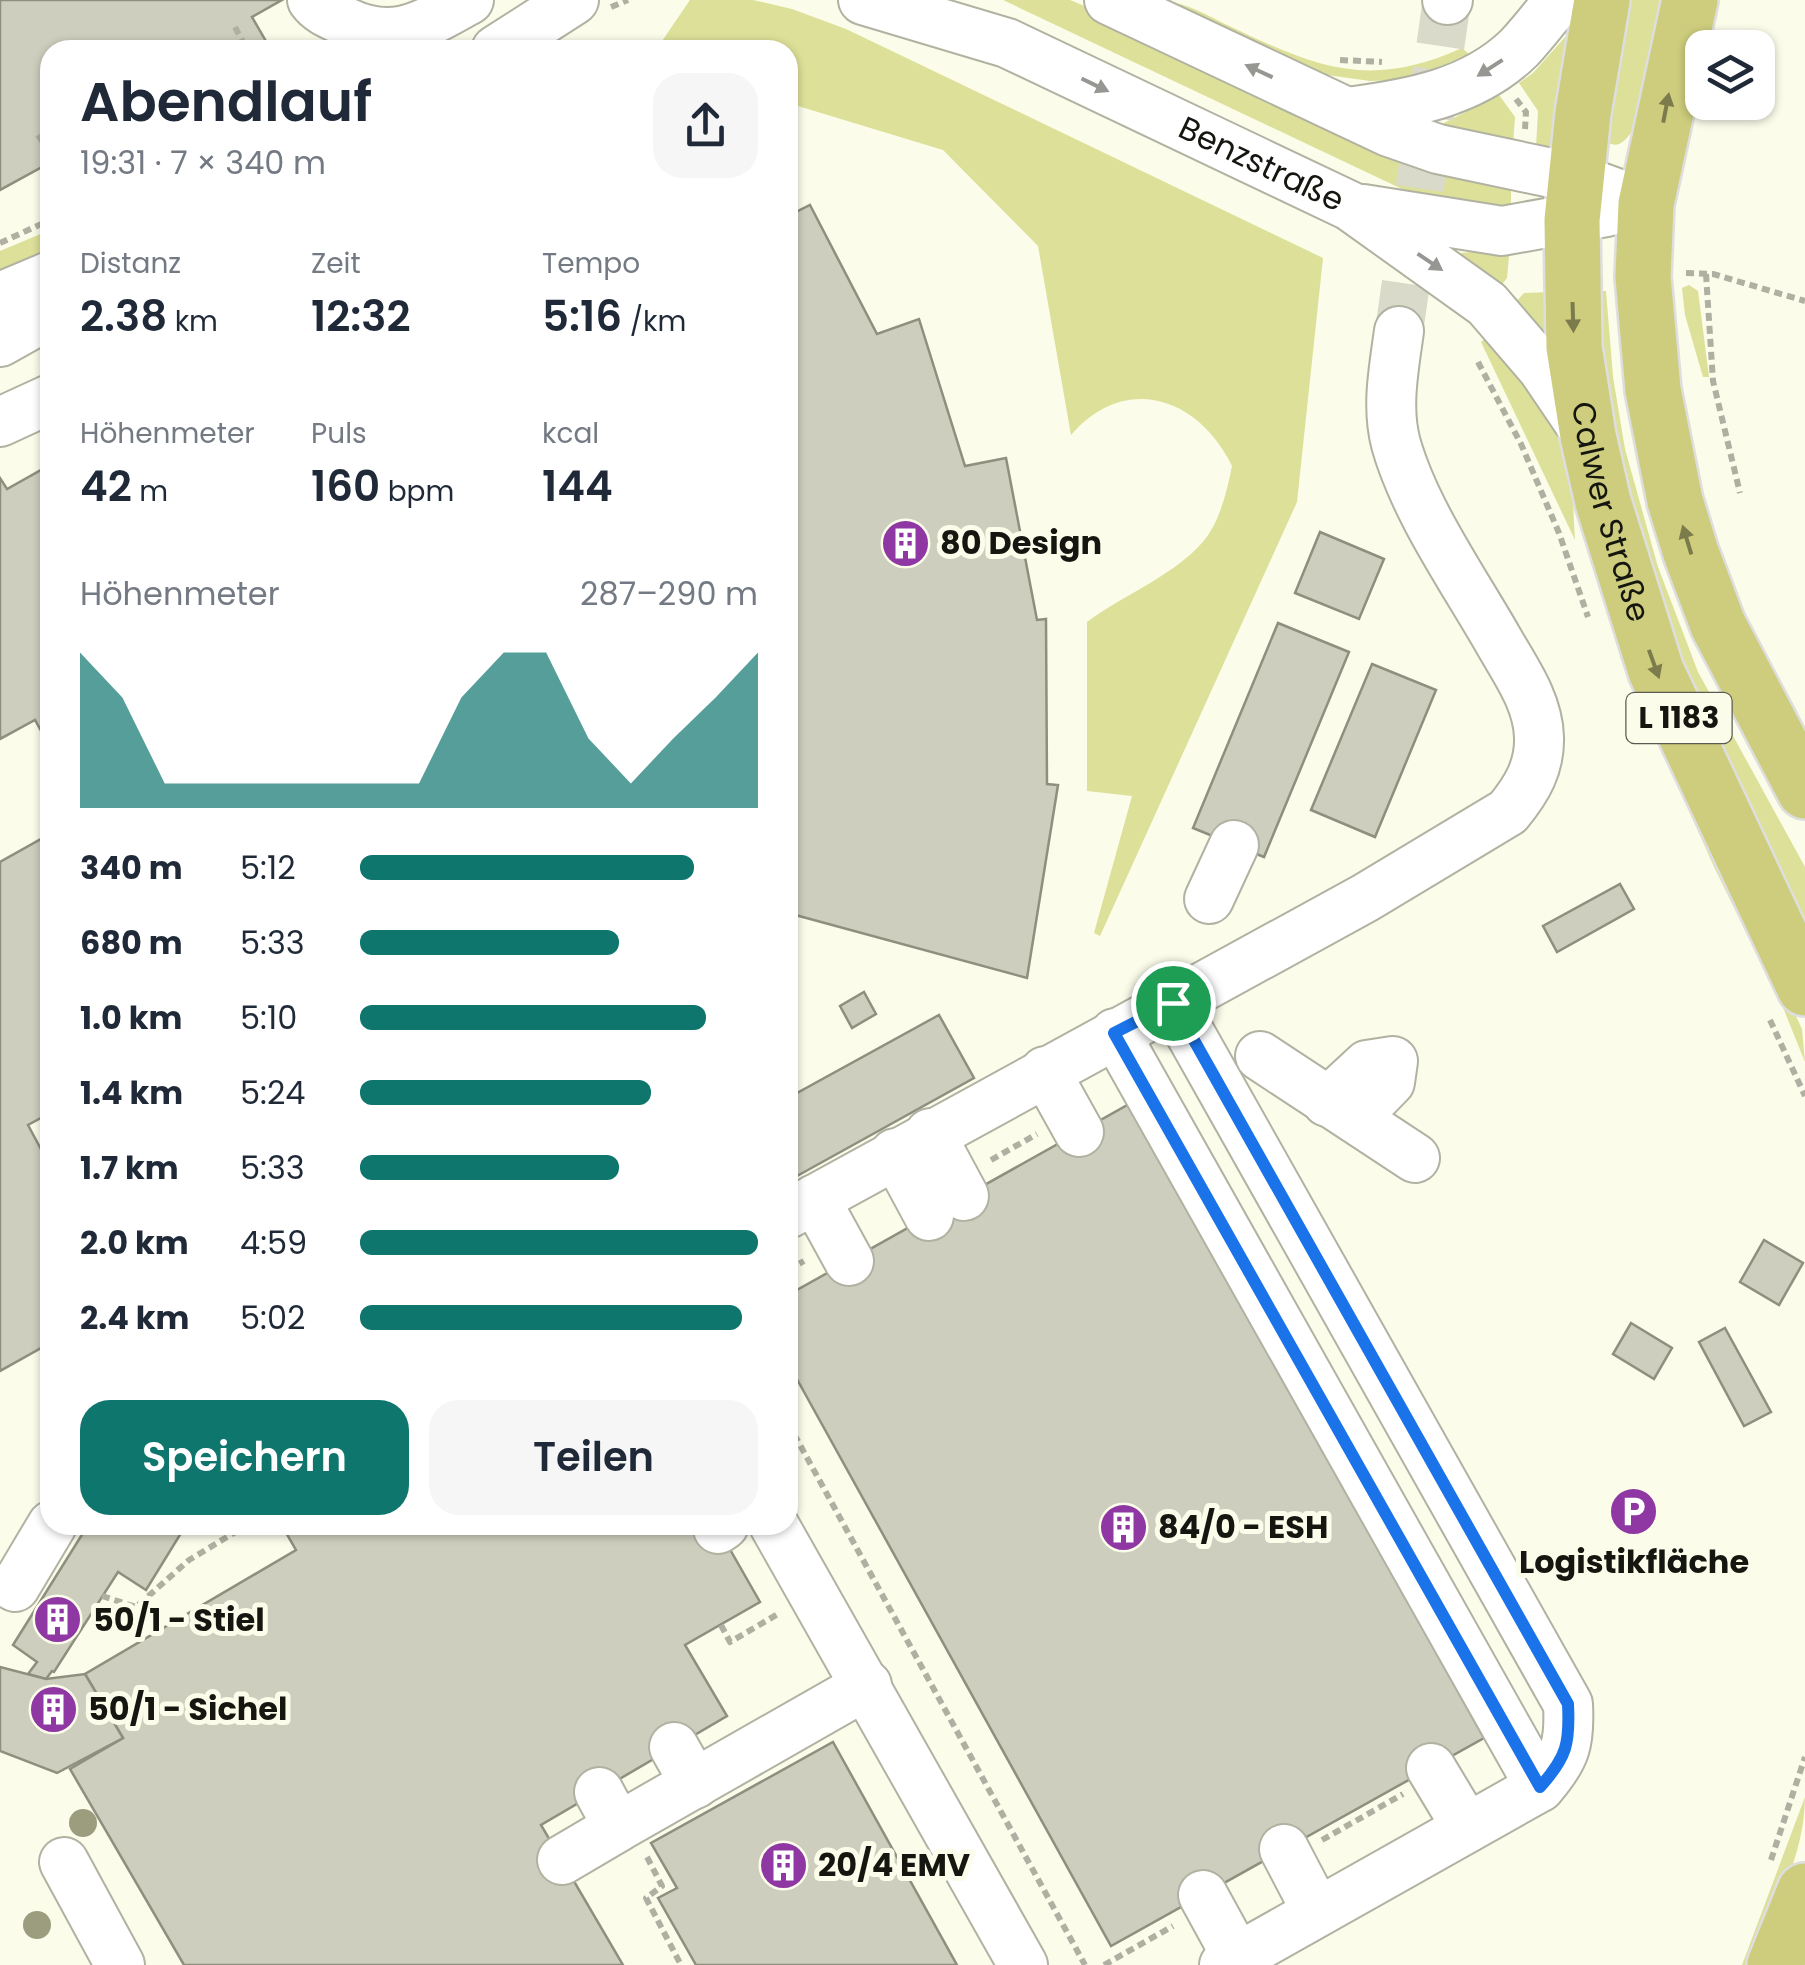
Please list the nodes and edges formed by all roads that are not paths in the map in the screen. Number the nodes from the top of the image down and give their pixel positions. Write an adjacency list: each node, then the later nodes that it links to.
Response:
1 (312, 0): 2 (street)
2 (468, 0)
3 (507, 0): 11 (street)
4 (574, 0): 12 (street)
5 (862, 0): 13 (street, Benzstraße)
6 (958, 0): 13 (street)
7 (1109, 0): 14 (street, one-way to 7)
8 (1559, 0): 14 (street, one-way to 14)
9 (1602, 0): 15 (main road, Calwer Straße / L 1183)
10 (1690, 0): 16 (main road, Calwer Straße / L 1183, one-way to 10)
11 (457, 40)
12 (512, 40)
13 (1007, 43): 17 (street, Benzstraße, one-way to 17)
14 (1348, 112): 15 (street)
15 (1574, 199): 16 (street); 17 (street); 25 (main road, Calwer Straße / L 1183, one-way to 25)
16 (1646, 204): 26 (main road, Calwer Straße / L 1183, one-way to 16)
17 (1350, 206): 25 (street, Benzstraße, one-way to 25)
18 (40, 290): 19 (street)
19 (0, 296)
20 (40, 299): 22 (street)
21 (1400, 331): 30 (street)
22 (0, 342)
23 (40, 404): 24 (street)
24 (0, 422)
25 (1588, 436): 29 (main road, Calwer Straße / L 1183, one-way to 29)
26 (1805, 791)
27 (1234, 845): 28 (street)
28 (1209, 899)
29 (1805, 988)
30 (1173, 1003): 31 (street); 40 (street)
31 (1114, 1033): 33 (street); 43 (street)
32 (1260, 1056): 36 (street)
33 (1045, 1071): 34 (street); 35 (street)
34 (1075, 1124)
35 (912, 1143): 37 (street); 38 (street)
36 (1414, 1158)
37 (950, 1197)
38 (801, 1206): 39 (street)
39 (844, 1251)
40 (1450, 1493): 43 (street); 47 (street)
41 (46, 1535): 44 (street)
42 (780, 1535): 45 (street)
43 (1385, 1537): 47 (street)
44 (15, 1587)
45 (867, 1685): 50 (street); 57 (street)
46 (1433, 1771): 48 (street)
47 (1540, 1787): 48 (street)
48 (1466, 1828): 54 (street)
49 (1287, 1854): 54 (street)
50 (562, 1860)
51 (64, 1862): 56 (street)
52 (1805, 1891): 58 (main road)
53 (1206, 1900): 55 (street)
54 (1317, 1912): 55 (street)
55 (1230, 1961)
56 (120, 1965)
57 (1023, 1965)
58 (1775, 1965)

